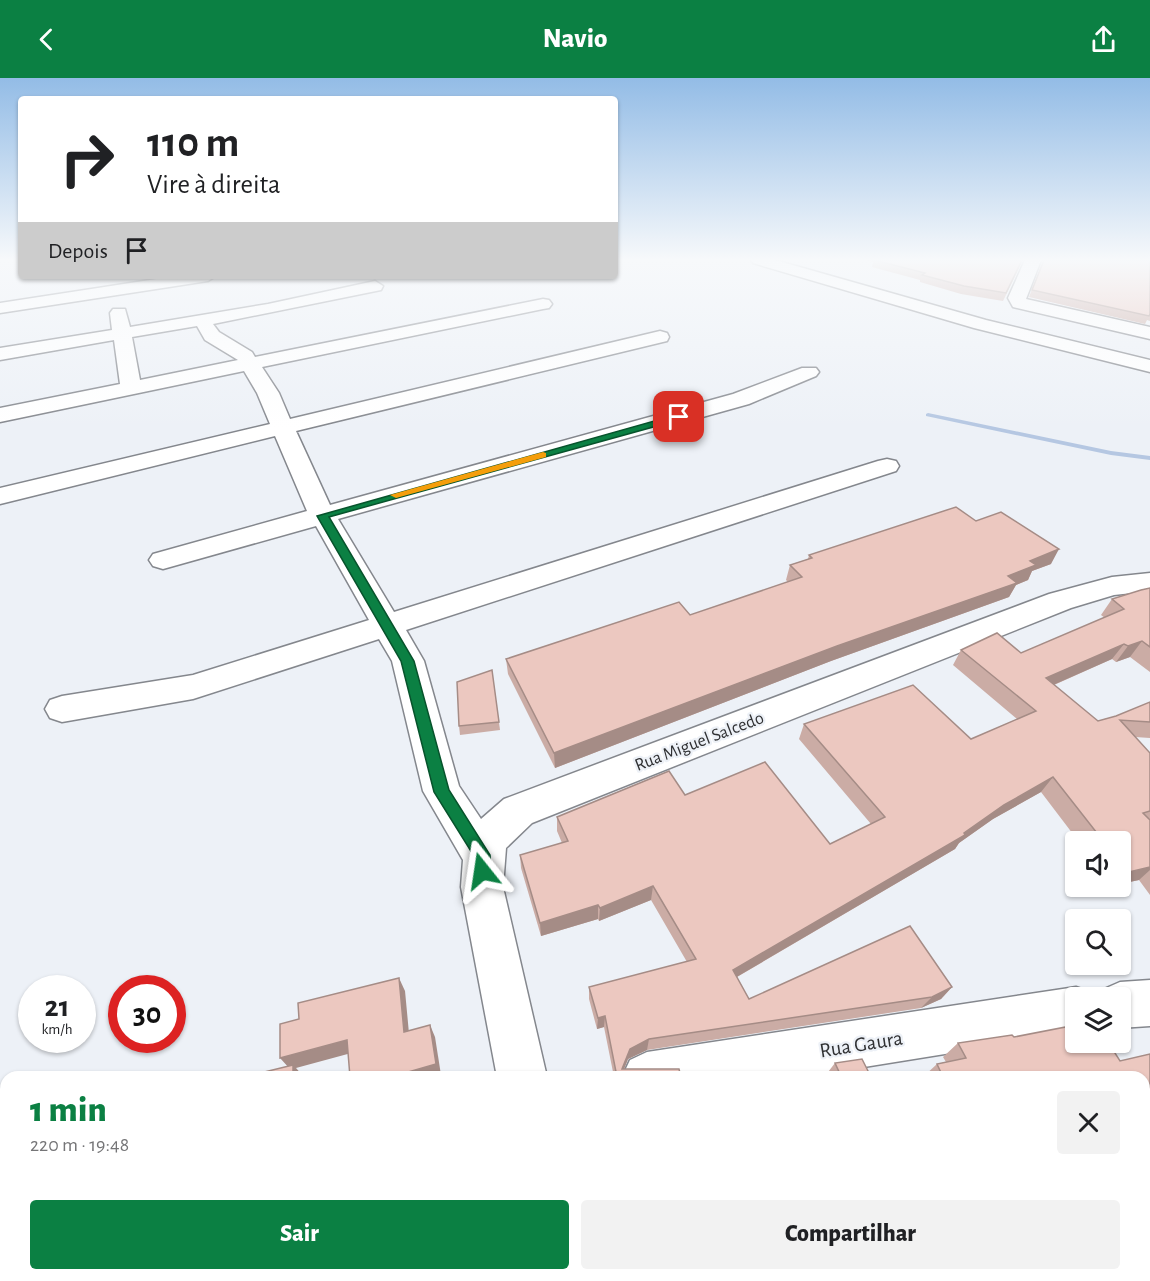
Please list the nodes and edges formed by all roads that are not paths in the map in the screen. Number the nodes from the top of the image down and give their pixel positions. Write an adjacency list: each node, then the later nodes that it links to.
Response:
1 (119, 316): 8 (street)
2 (222, 316): 6 (street)
3 (484, 316): 11 (street)
4 (952, 316): 12 (street)
5 (1076, 316): 7 (street)
6 (202, 320): 8 (street); 11 (street)
7 (1150, 333)
8 (122, 334): 10 (street); 14 (street)
9 (660, 337): 16 (street)
10 (0, 354)
11 (250, 364): 14 (street); 16 (street)
12 (1150, 366)
13 (808, 372): 19 (street)
14 (132, 388): 15 (street)
15 (0, 415)
16 (283, 428): 18 (street); 19 (street)
17 (887, 466): 22 (street)
18 (0, 496)
19 (323, 516): 20 (street); 22 (street)
20 (163, 560)
21 (1150, 582): 24 (street, Rua Miguel Salcedo)
22 (387, 625): 23 (street); 24 (street)
23 (62, 709)
24 (482, 855): 28 (street, Rua Miguel Salcedo)
25 (1150, 1003): 26 (street)
26 (1131, 1004)
27 (1065, 1012): 29 (street, Rua Gaura)
28 (521, 1071)
29 (685, 1071)

